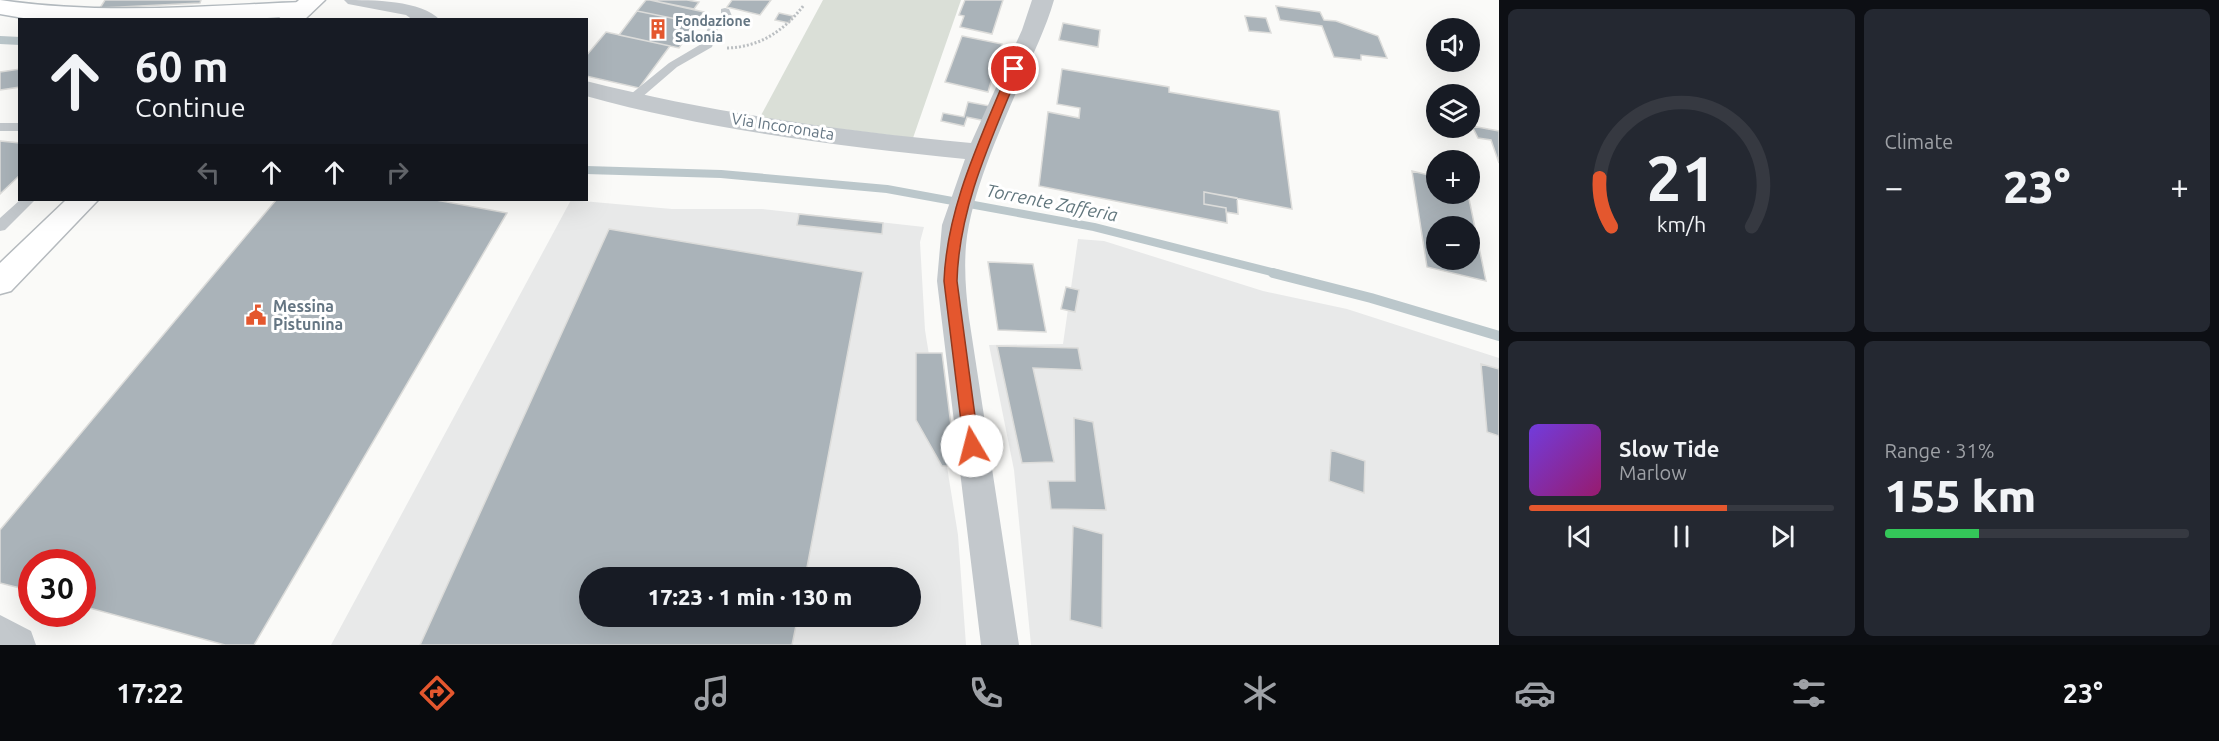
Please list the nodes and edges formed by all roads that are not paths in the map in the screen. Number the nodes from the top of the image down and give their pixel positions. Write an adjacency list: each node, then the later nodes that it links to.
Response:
1 (355, 0): 5 (street)
2 (1043, 0): 12 (street)
3 (0, 7): 7 (street)
4 (301, 9): 7 (street)
5 (423, 10)
6 (725, 11): 9 (lane)
7 (250, 15)
8 (588, 89): 9 (street, Via Incoronata)
9 (630, 101): 12 (street, Via Incoronata)
10 (0, 127): 11 (lane)
11 (18, 127)
12 (978, 159): 19 (street)
13 (27, 201): 15 (lane)
14 (81, 201): 16 (street)
15 (0, 226)
16 (0, 282)
17 (0, 634): 18 (street)
18 (17, 645)
19 (1000, 645)

